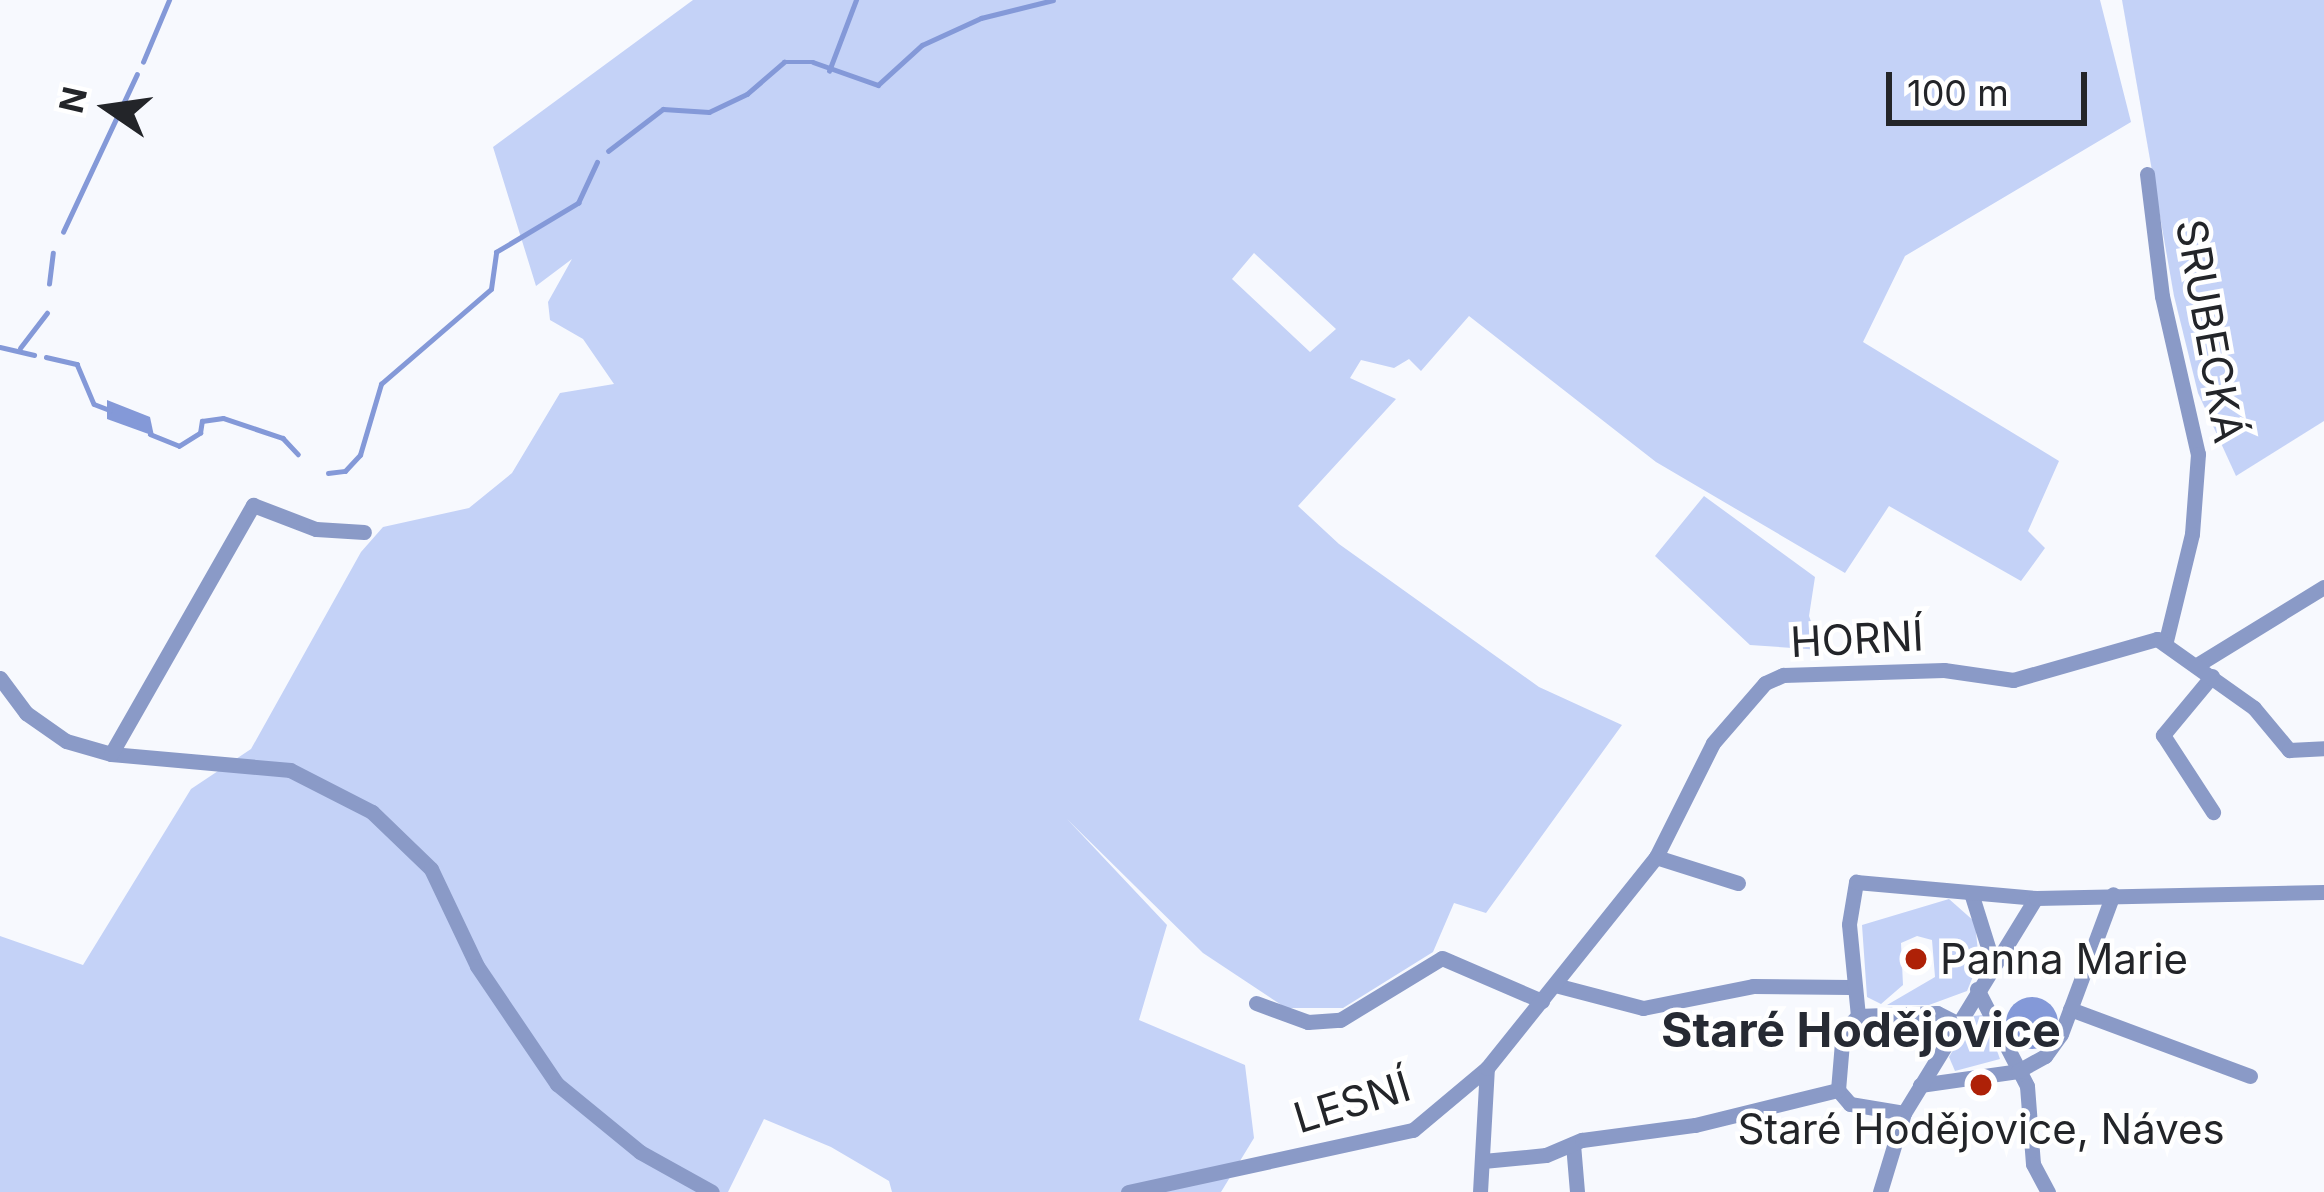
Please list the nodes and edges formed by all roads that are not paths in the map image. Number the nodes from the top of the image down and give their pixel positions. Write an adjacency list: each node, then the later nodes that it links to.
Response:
1 (2147, 174): 4 (street, SRUBECKÁ)
2 (364, 532): 9 (street)
3 (2324, 587): 5 (street)
4 (2166, 641): 5 (street); 11 (street, HORNÍ)
5 (2197, 665): 6 (street)
6 (2212, 676): 8 (street); 10 (street)
7 (0, 678): 9 (street)
8 (2324, 748)
9 (112, 754): 34 (street)
10 (2213, 812)
11 (1656, 857): 12 (street); 18 (street, HORNÍ)
12 (1738, 884)
13 (2324, 892): 14 (street)
14 (2113, 894): 16 (street); 23 (street)
15 (1972, 896): 16 (street); 17 (street); 19 (street)
16 (2036, 898): 17 (street)
17 (1993, 963): 20 (street)
18 (1555, 985): 19 (street); 21 (street, HORNÍ)
19 (1850, 987): 24 (street)
20 (1977, 989): 25 (street); 27 (street)
21 (1542, 1001): 22 (street); 26 (street, HORNÍ)
22 (1256, 1003)
23 (2070, 1009): 27 (street); 28 (street)
24 (1858, 1016): 25 (street); 30 (street)
25 (1957, 1023): 29 (street)
26 (1487, 1068): 33 (street); 35 (street, LESNÍ)
27 (2018, 1071): 29 (street); 39 (street)
28 (2250, 1076)
29 (1921, 1085): 31 (street)
30 (1838, 1090): 31 (street); 32 (street)
31 (1904, 1113): 38 (street)
32 (1574, 1144): 33 (street); 37 (street)
33 (1483, 1161): 36 (street)
34 (712, 1192)
35 (1128, 1192)
36 (1480, 1192)
37 (1577, 1192)
38 (1880, 1192)
39 (2048, 1192)

